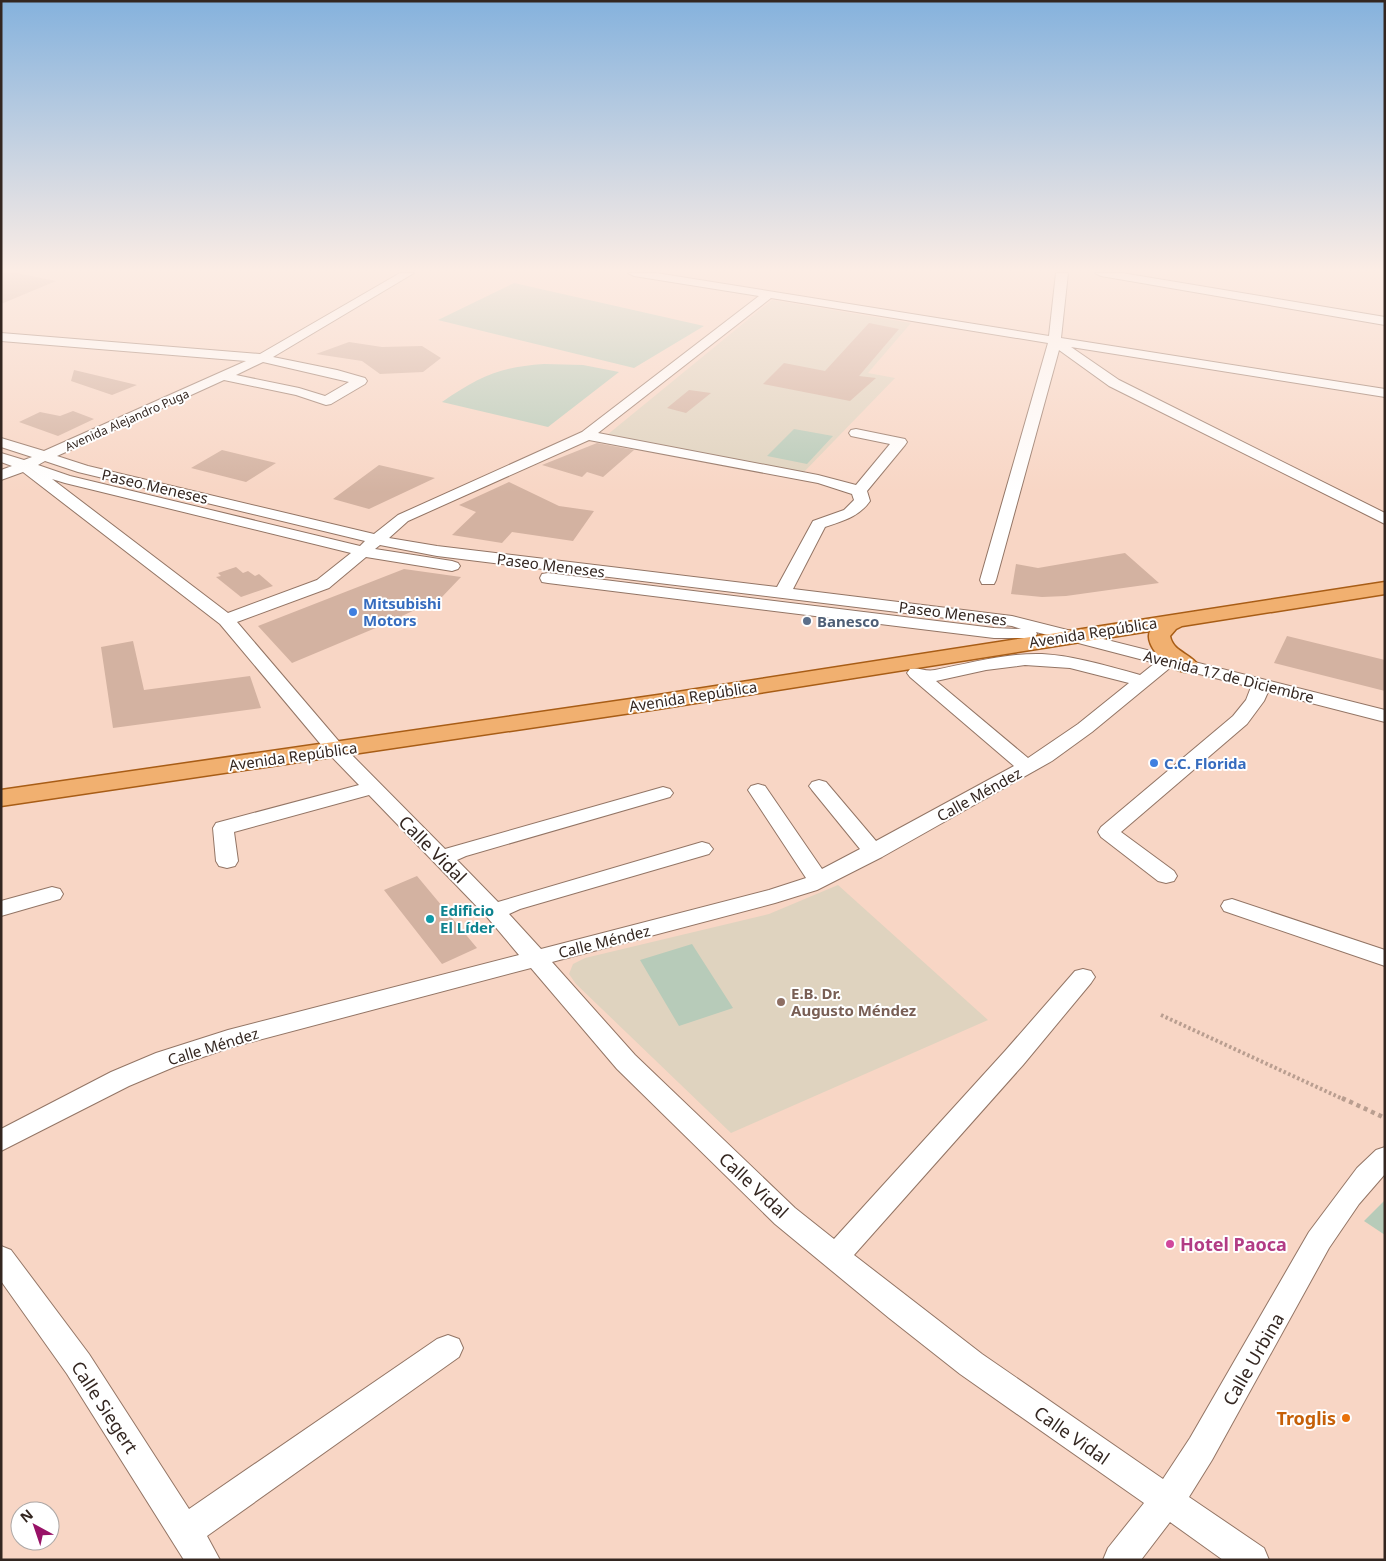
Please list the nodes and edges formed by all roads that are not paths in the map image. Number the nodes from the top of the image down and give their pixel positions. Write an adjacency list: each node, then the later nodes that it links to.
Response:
1 (111, 346): 8 (street)
2 (283, 346): 8 (street, Avenida Alejandro Puga)
3 (702, 346): 16 (street)
4 (1054, 346): 10 (street)
5 (1063, 346): 9 (street)
6 (1092, 346): 7 (street)
7 (1105, 348): 9 (street); 14 (street)
8 (262, 358): 11 (street); 12 (street, Avenida Alejandro Puga)
9 (1082, 359): 10 (street); 23 (street)
10 (1050, 362): 27 (street)
11 (337, 374): 13 (street); 13 (street)
12 (224, 376): 13 (street); 18 (street, Avenida Alejandro Puga)
13 (299, 392)
14 (1385, 393)
15 (856, 433): 22 (street)
16 (587, 435): 22 (street); 24 (street)
17 (1, 442): 18 (street, Paseo Meneses)
18 (45, 457): 20 (street, Avenida Alejandro Puga); 24 (street, Paseo Meneses)
19 (1, 458): 20 (street, Paseo Meneses)
20 (25, 466): 21 (street, Avenida Alejandro Puga); 25 (street, Paseo Meneses); 31 (street, Calle Vidal)
21 (1, 476)
22 (859, 491): 29 (street)
23 (1385, 519)
24 (377, 540): 25 (street); 29 (street, Paseo Meneses)
25 (361, 551): 31 (street); 33 (street, Paseo Meneses)
26 (1385, 573): 32 (main road, Avenida República)
27 (988, 580)
28 (1385, 588): 30 (main road, Avenida República)
29 (784, 592): 32 (street, Paseo Meneses)
30 (1180, 619): 34 (main road, Avenida República); 36 (main road)
31 (226, 620): 41 (street, Calle Vidal)
32 (1036, 626): 33 (main road, Avenida República); 34 (street, Paseo Meneses)
33 (994, 633): 34 (street, Paseo Meneses); 41 (main road, Avenida República)
34 (1072, 636): 35 (main road, Avenida República); 36 (street, Avenida 17 de Diciembre)
35 (903, 662): 37 (street); 41 (main road, Avenida República)
36 (1178, 663): 38 (street, Calle Méndez); 39 (street, Avenida 17 de Diciembre)
37 (922, 678): 38 (street); 42 (street)
38 (1143, 681): 42 (street, Calle Méndez)
39 (1261, 684): 40 (street, Avenida 17 de Diciembre); 53 (street)
40 (1385, 716)
41 (329, 742): 43 (main road, Avenida República); 45 (street, Calle Vidal); 48 (main road, Avenida República)
42 (1027, 768): 50 (street, Calle Méndez)
43 (1, 780)
44 (820, 786): 50 (street)
45 (373, 788): 51 (street, Calle Vidal); 52 (street)
46 (758, 790): 54 (street)
47 (663, 793): 51 (street)
48 (1, 798)
49 (702, 849): 58 (street)
50 (874, 852): 54 (street, Calle Méndez)
51 (442, 858): 58 (street, Calle Vidal)
52 (227, 862)
53 (1166, 876)
54 (818, 880): 59 (street, Calle Méndez)
55 (52, 894): 57 (street)
56 (1232, 906): 60 (street)
57 (1, 909)
58 (494, 912): 59 (street, Calle Vidal)
59 (535, 958): 62 (street, Calle Méndez); 64 (street, Calle Vidal)
60 (1385, 958)
61 (1083, 977): 64 (street)
62 (1, 1141)
63 (1385, 1157): 67 (street, Calle Urbina)
64 (835, 1257): 67 (street, Calle Vidal)
65 (1, 1258): 68 (street, Calle Siegert)
66 (448, 1348): 68 (street)
67 (1166, 1501): 70 (street, Calle Urbina); 71 (street, Calle Vidal)
68 (185, 1532): 69 (street, Calle Siegert)
69 (203, 1560)
70 (1120, 1560)
71 (1252, 1560)

